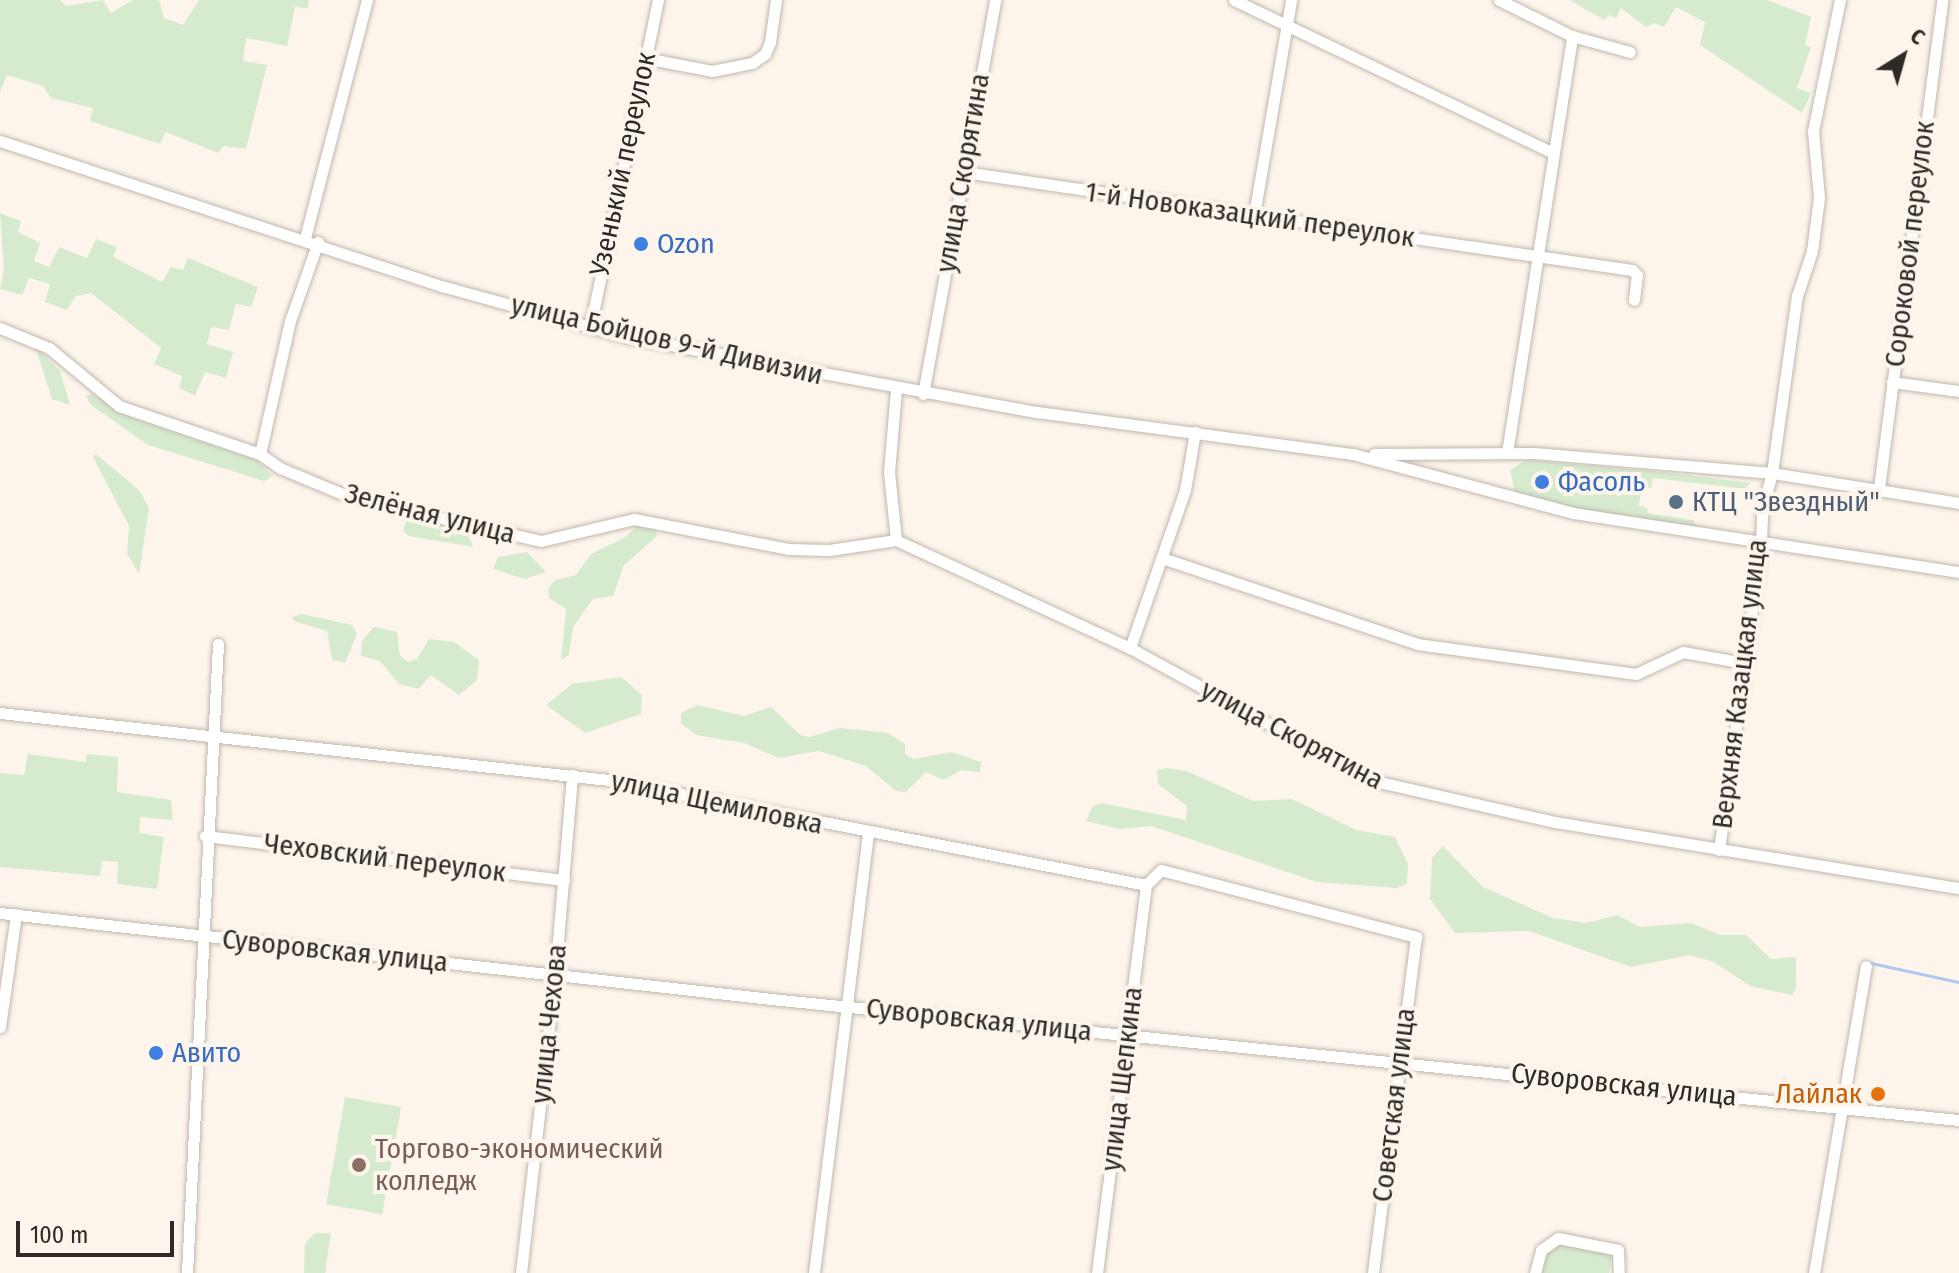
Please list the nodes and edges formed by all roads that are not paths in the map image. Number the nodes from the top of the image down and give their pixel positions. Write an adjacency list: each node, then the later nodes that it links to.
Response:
1 (367, 0): 18 (street)
2 (658, 0): 13 (street, Узенький переулок)
3 (776, 0): 13 (street)
4 (995, 0): 16 (street, улица Скорятина)
5 (1234, 0): 10 (street)
6 (1291, 0): 10 (street)
7 (1499, 0): 11 (street)
8 (1840, 0): 32 (street, Верхняя Казацкая улица)
9 (1942, 0): 24 (street, Сороковой переулок)
10 (1286, 25): 15 (street); 17 (street)
11 (1572, 36): 12 (street); 15 (street)
12 (1630, 52)
13 (645, 58): 23 (street, Узенький переулок)
14 (0, 141): 18 (street, улица Бойцов 9-й Дивизии)
15 (1551, 152): 20 (street)
16 (964, 172): 17 (street, 1-й Новоказацкий переулок); 27 (street, улица Скорятина)
17 (1254, 215): 20 (street, 1-й Новоказацкий переулок)
18 (305, 238): 19 (street, улица Бойцов 9-й Дивизии)
19 (318, 242): 23 (street, улица Бойцов 9-й Дивизии); 30 (street)
20 (1536, 256): 21 (street, 1-й Новоказацкий переулок); 29 (street)
21 (1634, 300)
22 (0, 328): 30 (street, Зелёная улица)
23 (590, 328): 25 (street, улица Бойцов 9-й Дивизии)
24 (1892, 382): 26 (street); 33 (street, Сороковой переулок)
25 (896, 389): 27 (street, улица Бойцов 9-й Дивизии); 35 (street)
26 (1959, 391)
27 (923, 394): 28 (street, улица Бойцов 9-й Дивизии)
28 (1195, 432): 31 (street, улица Бойцов 9-й Дивизии); 37 (street)
29 (1507, 453): 31 (street, улица Бойцов 9-й Дивизии); 32 (street, улица Бойцов 9-й Дивизии)
30 (260, 454): 35 (street, Зелёная улица)
31 (1353, 454): 36 (street, улица Бойцов 9-й Дивизии)
32 (1772, 473): 33 (street, улица Бойцов 9-й Дивизии); 36 (street, Верхняя Казацкая улица)
33 (1879, 488): 34 (street, улица Бойцов 9-й Дивизии)
34 (1959, 503)
35 (896, 540): 40 (street, улица Скорятина)
36 (1761, 544): 38 (street, улица Бойцов 9-й Дивизии); 41 (street, Верхняя Казацкая улица)
37 (1162, 558): 40 (street); 41 (street)
38 (1959, 572)
39 (218, 644): 43 (street)
40 (1130, 648): 47 (street, улица Скорятина)
41 (1745, 663): 47 (street, Верхняя Казацкая улица)
42 (0, 713): 43 (street, улица Щемиловка)
43 (212, 733): 44 (street, улица Щемиловка); 46 (street)
44 (572, 775): 45 (street, улица Щемиловка); 48 (street, улица Чехова)
45 (868, 833): 49 (street, улица Щемиловка); 56 (street)
46 (205, 836): 48 (street, Чеховский переулок); 53 (street)
47 (1719, 850): 50 (street, улица Скорятина)
48 (564, 880): 55 (street, улица Чехова)
49 (1146, 885): 58 (street, улица Щепкина); 59 (street, Советская улица)
50 (1959, 888)
51 (0, 913): 52 (street, Суворовская улица)
52 (16, 914): 53 (street, Суворовская улица); 57 (street)
53 (202, 936): 55 (street, Суворовская улица); 62 (street)
54 (1866, 966): 60 (street)
55 (555, 975): 56 (street, Суворовская улица); 63 (street, улица Чехова)
56 (848, 1006): 58 (street, Суворовская улица); 64 (street)
57 (0, 1027)
58 (1127, 1036): 59 (street, Суворовская улица); 65 (street, улица Щепкина)
59 (1398, 1061): 60 (street, Суворовская улица); 66 (street, Советская улица)
60 (1845, 1107): 61 (street, Суворовская улица); 69 (street)
61 (1959, 1120)
62 (187, 1273)
63 (521, 1273)
64 (814, 1273)
65 (1097, 1273)
66 (1373, 1273)
67 (1535, 1273): 68 (street)
68 (1619, 1273)
69 (1814, 1273)

